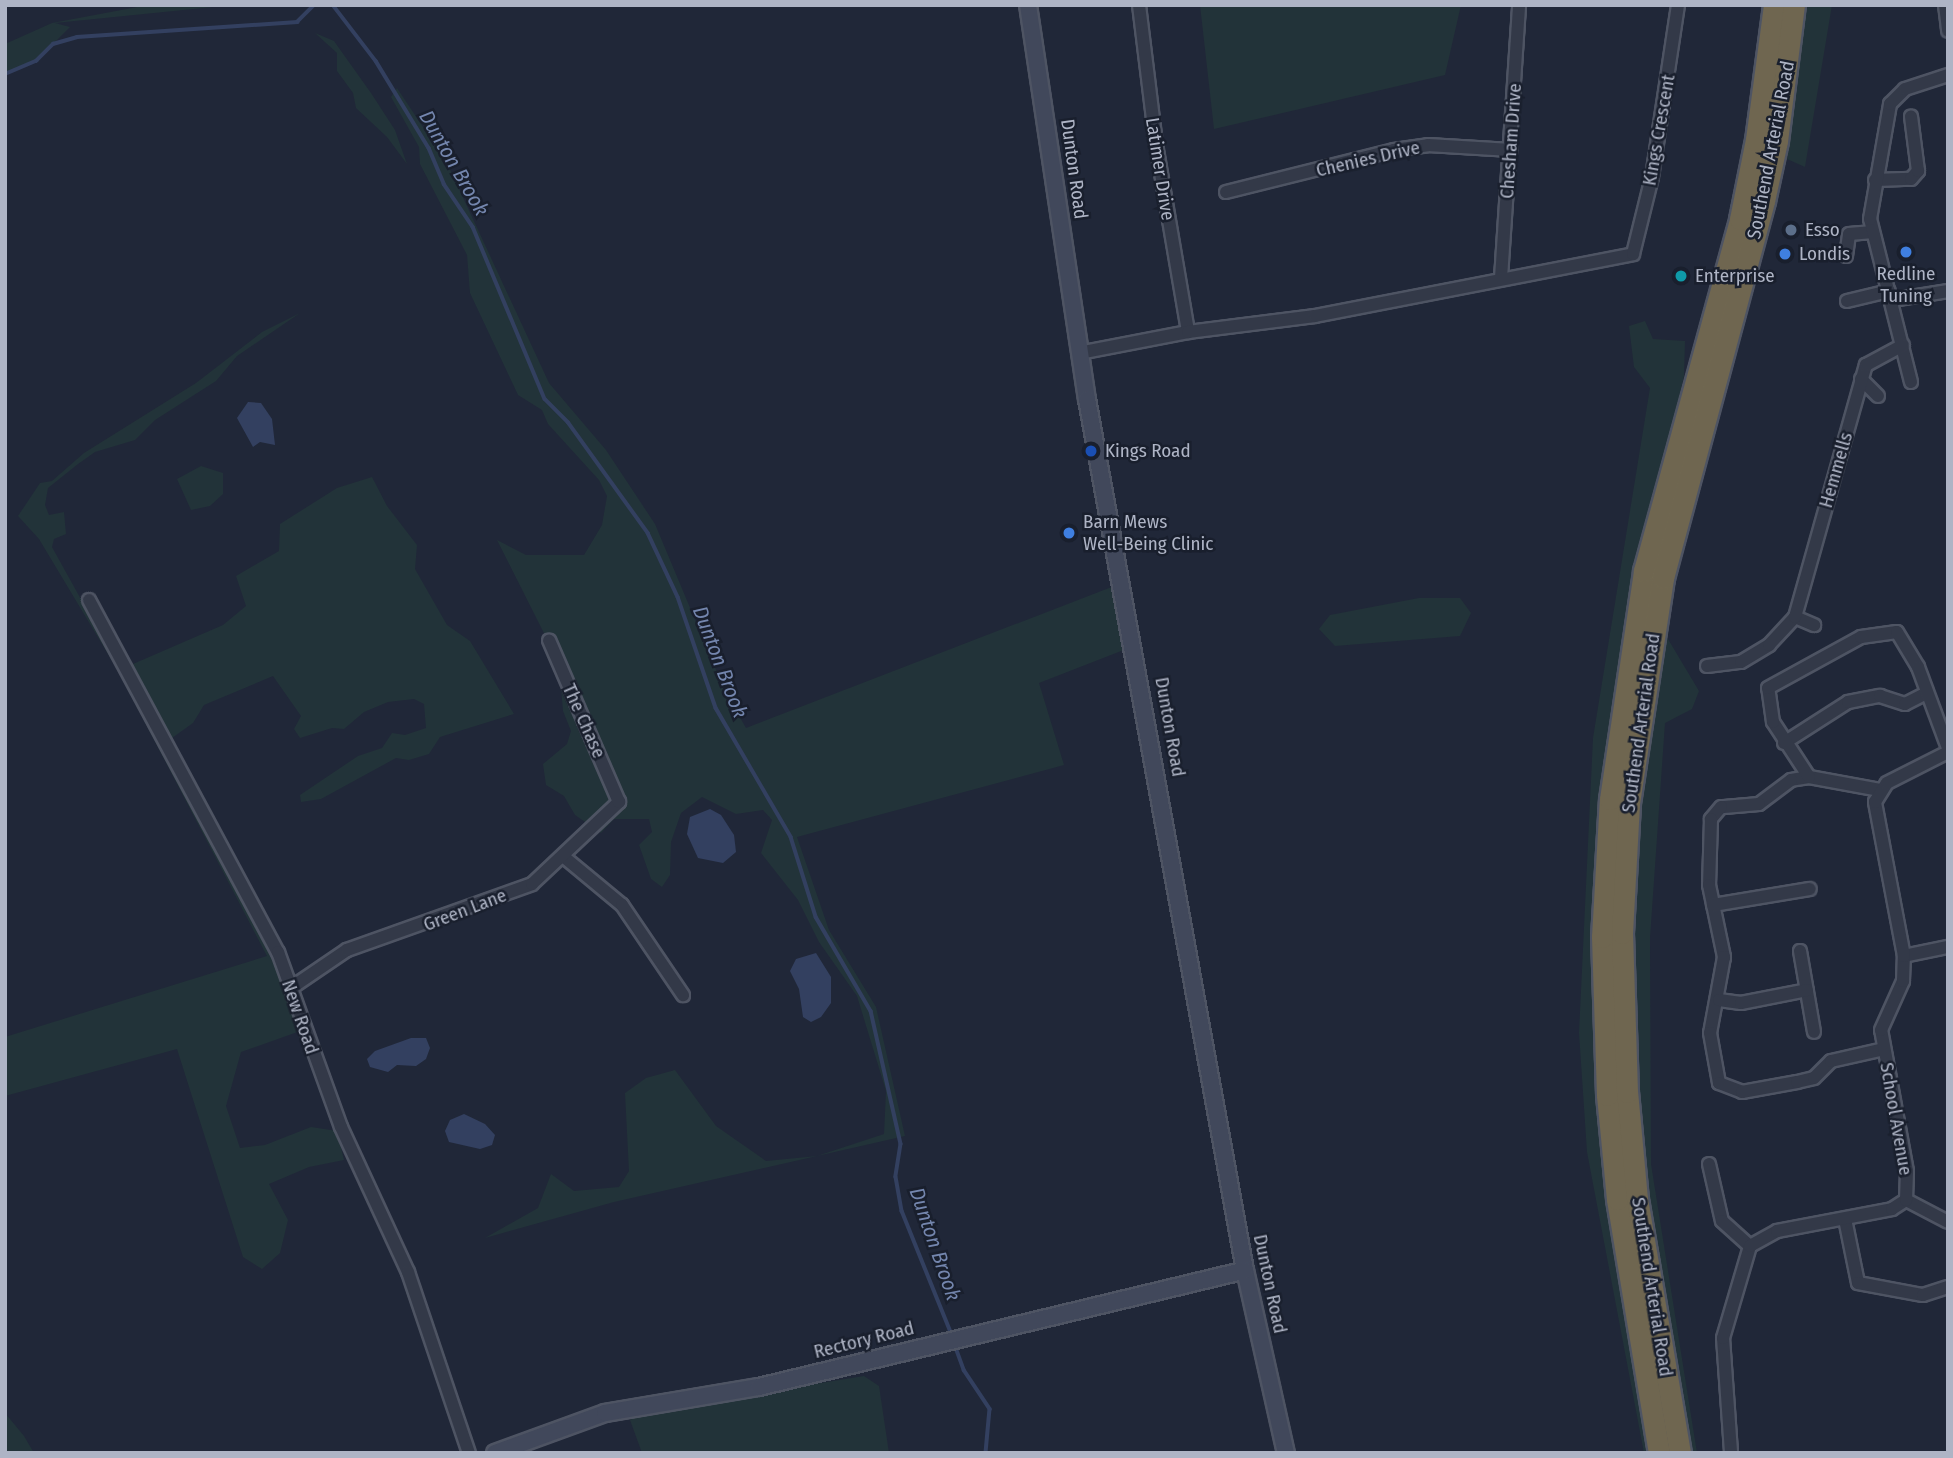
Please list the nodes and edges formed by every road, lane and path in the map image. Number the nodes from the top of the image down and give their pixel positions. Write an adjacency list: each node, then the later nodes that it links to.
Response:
1 (1028, 5): 20 (street, Dunton Road)
2 (1139, 5): 18 (street, Latimer Drive)
3 (1519, 5): 9 (street, Chesham Drive)
4 (1678, 5): 14 (street, Kings Crescent)
5 (1774, 5): 58 (highway, Southend Arterial Road)
6 (1794, 5): 59 (highway, Southend Arterial Road)
7 (1948, 75): 10 (street)
8 (1911, 116): 10 (street)
9 (1511, 150): 11 (street, Chenies Drive); 14 (street, Chesham Drive)
10 (1875, 180): 12 (street)
11 (1226, 192)
12 (1873, 232): 13 (street); 16 (street)
13 (1846, 256)
14 (1501, 278): 18 (street)
15 (1948, 290): 16 (street)
16 (1891, 296): 17 (street); 19 (street)
17 (1847, 301)
18 (1188, 331): 20 (street)
19 (1903, 345): 21 (street, Hemmells); 22 (street)
20 (1079, 353): 52 (street, Dunton Road)
21 (1861, 379): 23 (street); 25 (street, Hemmells)
22 (1911, 382)
23 (1878, 396)
24 (89, 600): 41 (street, New Road)
25 (1795, 617): 26 (street); 28 (street, Hemmells)
26 (1814, 625)
27 (548, 640): 34 (street, The Chase)
28 (1707, 666)
29 (1925, 694): 30 (street); 30 (street); 31 (street)
30 (1784, 743): 32 (street)
31 (1948, 750): 33 (street)
32 (1809, 777): 33 (street); 37 (street)
33 (1880, 790): 40 (street, School Avenue)
34 (619, 802): 35 (street, Green Lane)
35 (564, 857): 41 (street, Green Lane); 43 (street)
36 (1810, 889): 37 (street)
37 (1713, 905): 44 (street)
38 (1948, 947): 40 (street)
39 (1800, 950): 42 (street)
40 (1904, 956): 46 (street, School Avenue)
41 (291, 988): 55 (street, New Road)
42 (1807, 990): 44 (street); 45 (street)
43 (683, 995)
44 (1719, 1000): 46 (street)
45 (1814, 1032)
46 (1885, 1049): 48 (street, School Avenue)
47 (1709, 1164): 51 (street)
48 (1906, 1200): 49 (street, School Avenue); 50 (street)
49 (1845, 1219): 51 (street, School Avenue); 53 (street)
50 (1948, 1223)
51 (1750, 1246): 54 (street)
52 (1245, 1270): 56 (street, Rectory Road); 57 (street, Dunton Road)
53 (1948, 1287)
54 (1731, 1452)
55 (470, 1453)
56 (495, 1453)
57 (1286, 1453)
58 (1659, 1453)
59 (1680, 1453)

